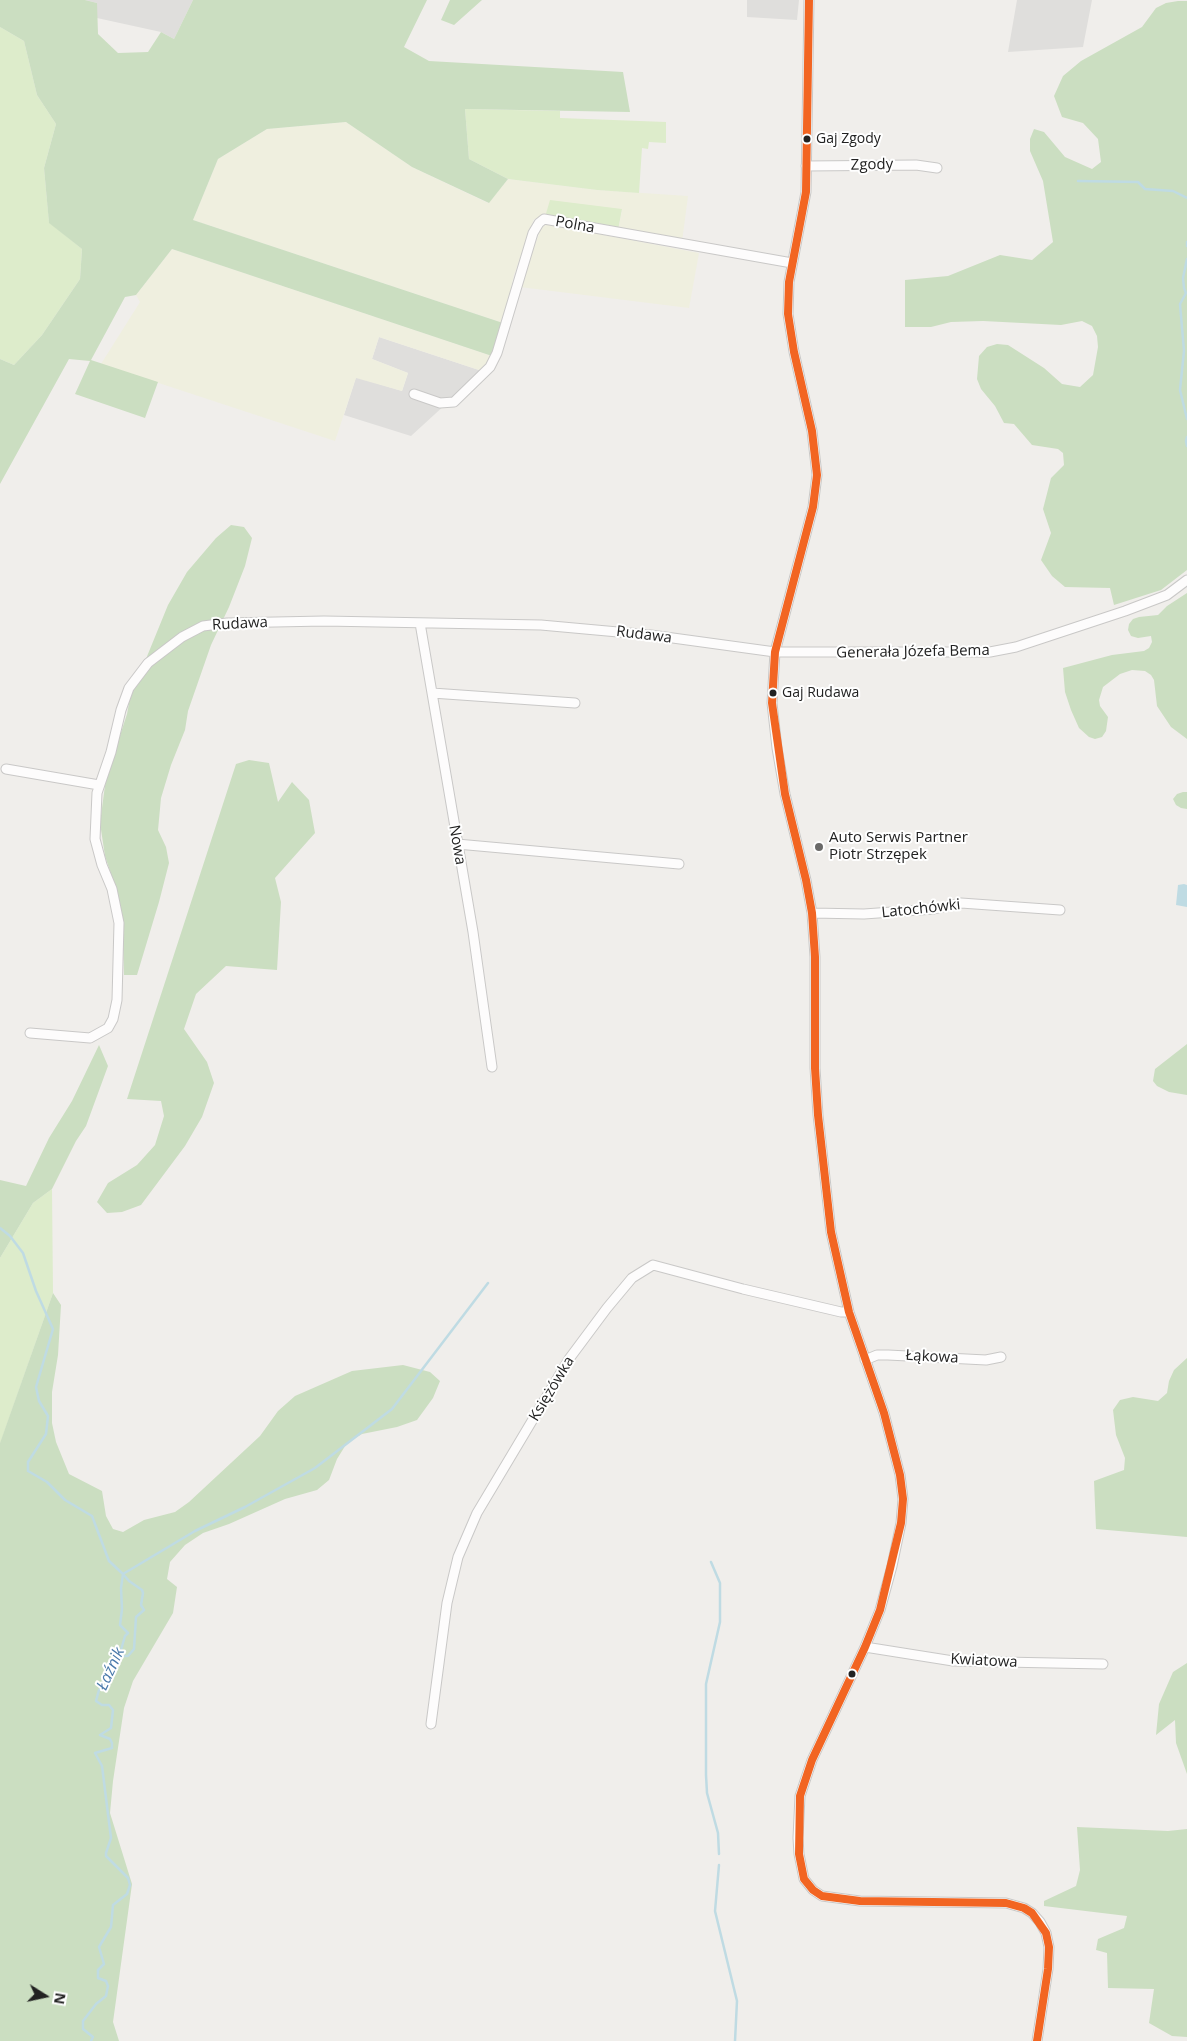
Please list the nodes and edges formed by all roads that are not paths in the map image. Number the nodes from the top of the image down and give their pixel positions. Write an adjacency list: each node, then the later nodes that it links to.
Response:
1 (810, 0): 2 (street)
2 (806, 166): 3 (street, Zgody); 4 (street)
3 (937, 168)
4 (792, 263): 5 (street, Polna); 8 (street)
5 (414, 394)
6 (1187, 580): 8 (street, Generała Józefa Bema)
7 (420, 623): 8 (street, Rudawa); 9 (street, Nowa); 12 (street, Rudawa)
8 (775, 652): 16 (street)
9 (432, 693): 10 (street); 13 (street, Nowa)
10 (575, 702)
11 (6, 769): 12 (street)
12 (99, 785): 17 (street, Rudawa)
13 (457, 844): 14 (street); 18 (street, Nowa)
14 (679, 864)
15 (1060, 910): 16 (street, Latochówki)
16 (812, 913): 19 (street)
17 (30, 1033)
18 (492, 1067)
19 (849, 1312): 21 (street); 24 (street, Księżówka)
20 (1001, 1357): 21 (street, Łąkowa)
21 (865, 1360): 22 (street)
22 (865, 1647): 23 (street, Kwiatowa); 25 (street)
23 (1103, 1664)
24 (431, 1724)
25 (1037, 2041)

